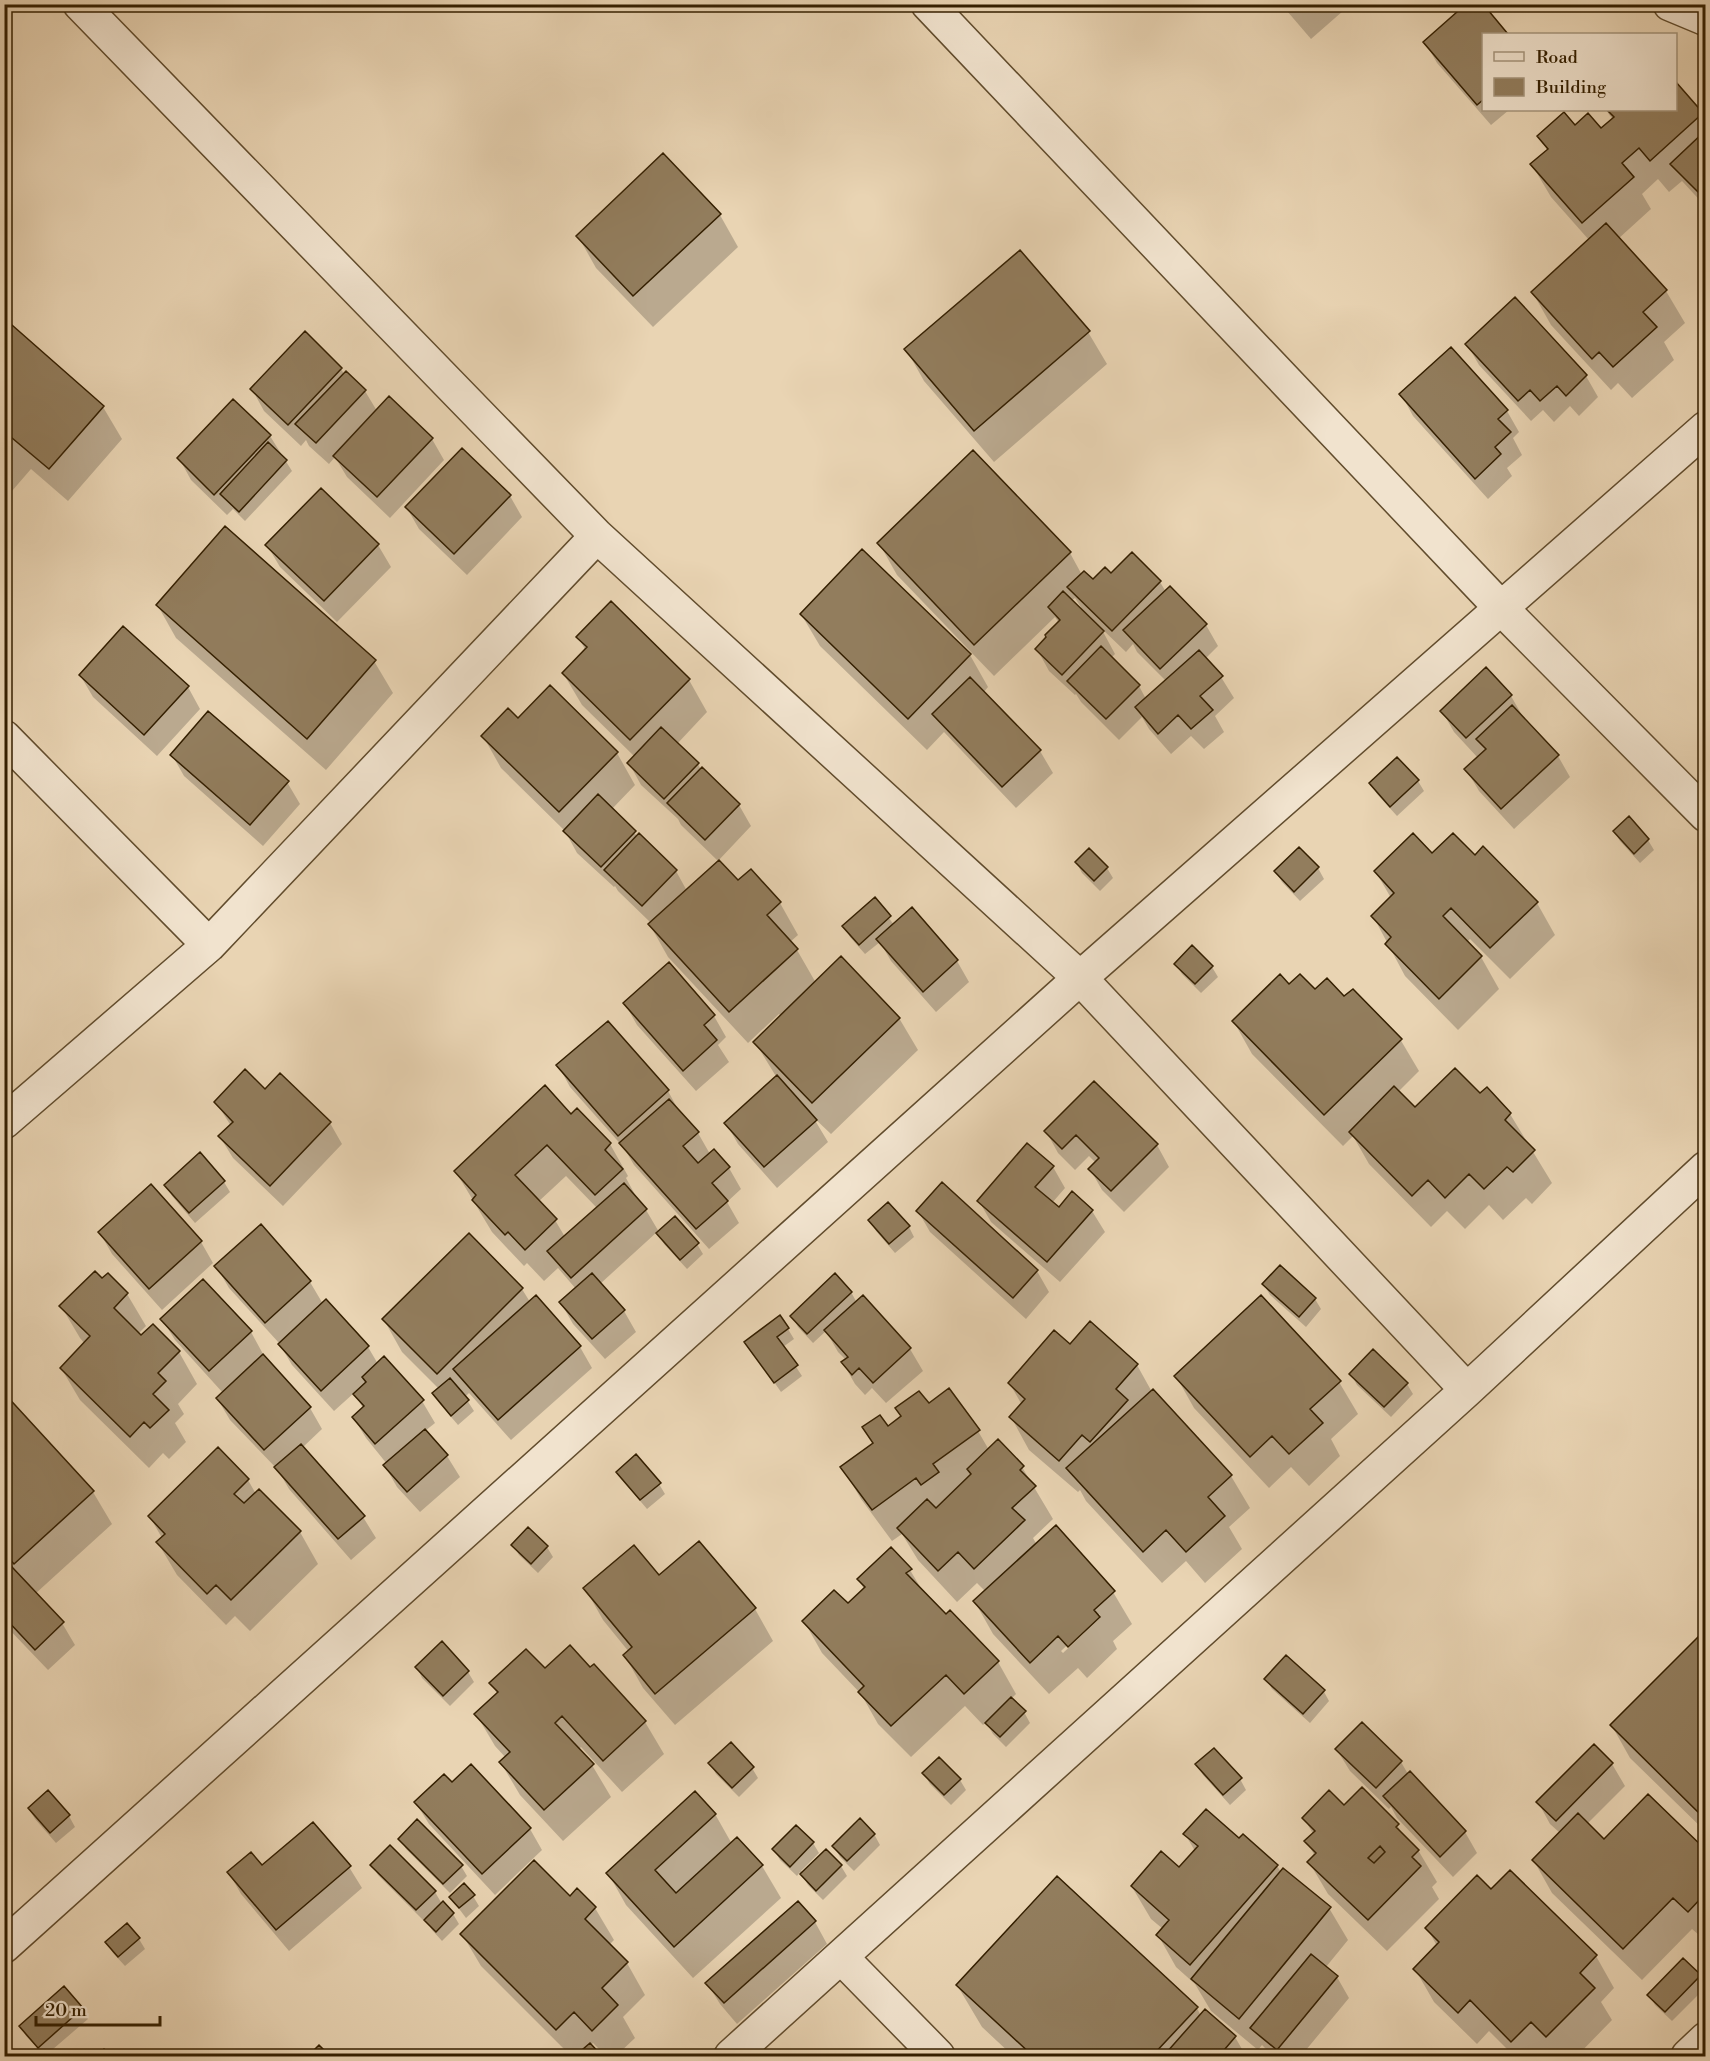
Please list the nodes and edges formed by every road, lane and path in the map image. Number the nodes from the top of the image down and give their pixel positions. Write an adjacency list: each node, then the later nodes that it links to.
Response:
1 (80, 4): 6 (street)
2 (928, 4): 7 (street)
3 (1670, 4): 4 (street)
4 (1706, 19)
5 (1706, 428): 7 (street)
6 (597, 536): 10 (street); 11 (street)
7 (1501, 608): 9 (street); 11 (street)
8 (4, 737): 10 (street)
9 (1706, 815)
10 (209, 945): 12 (street)
11 (1080, 978): 14 (street); 15 (street)
12 (4, 1122)
13 (1706, 1168): 14 (street)
14 (1467, 1390): 16 (street)
15 (4, 1946)
16 (841, 1957): 17 (street); 18 (street)
17 (731, 2056)
18 (938, 2056)

